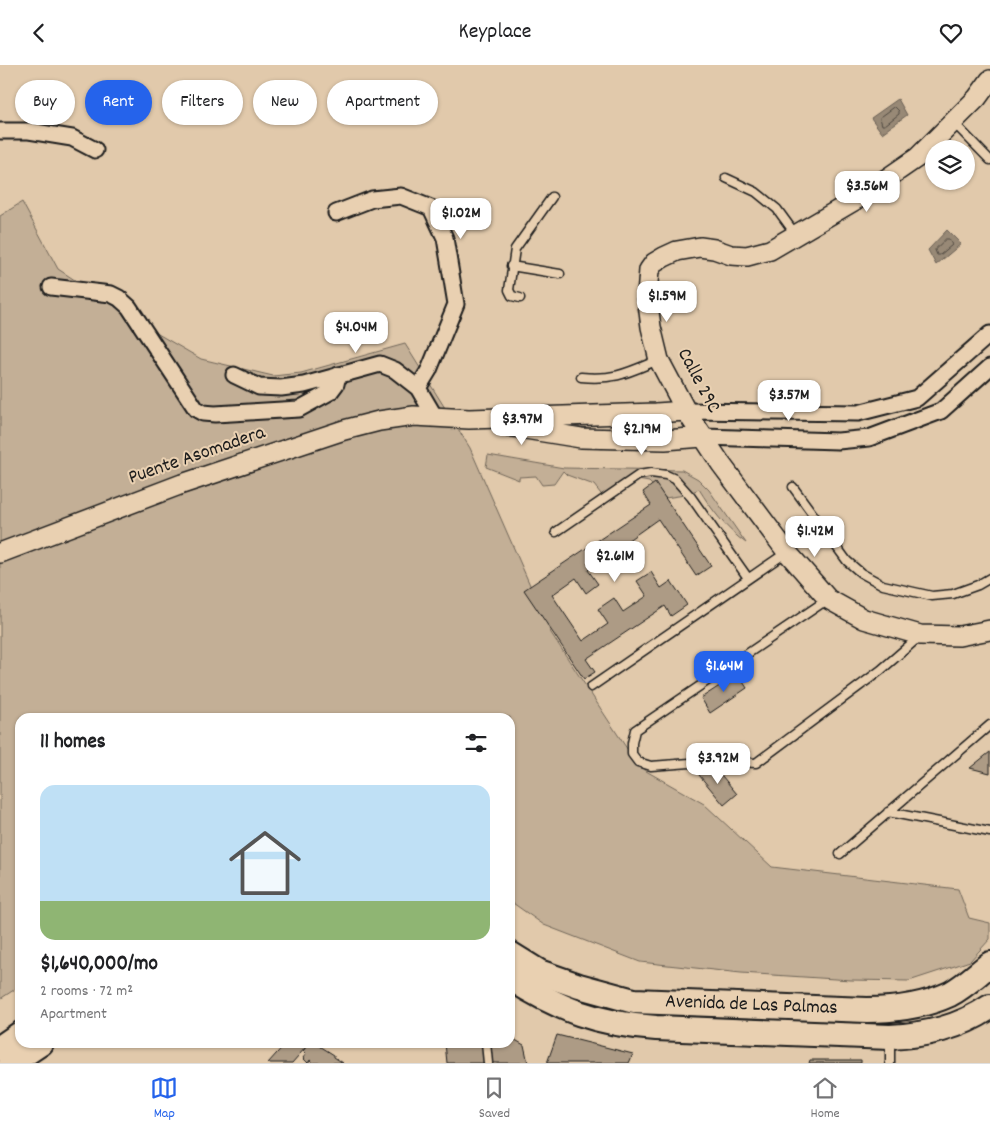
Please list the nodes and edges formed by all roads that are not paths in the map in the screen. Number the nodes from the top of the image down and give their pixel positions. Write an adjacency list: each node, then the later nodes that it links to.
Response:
1 (990, 81): 2 (street)
2 (953, 122): 5 (lane); 9 (street)
3 (0, 131): 4 (street)
4 (95, 150)
5 (990, 160)
6 (726, 178): 9 (lane)
7 (552, 197): 10 (lane)
8 (336, 213): 20 (street)
9 (796, 235): 15 (street, Calle 29C)
10 (511, 266): 11 (lane); 13 (lane)
11 (560, 274)
12 (51, 287): 18 (street)
13 (520, 298)
14 (990, 334): 22 (street)
15 (659, 360): 19 (lane); 21 (street, Calle 29C)
16 (990, 367): 26 (street)
17 (234, 375): 18 (street)
18 (338, 375): 20 (street)
19 (581, 377)
20 (418, 389): 23 (street)
21 (686, 411): 22 (street); 24 (street); 25 (street, Calle 29C)
22 (772, 412): 26 (street)
23 (435, 417): 24 (street, Puente Asomadera); 30 (street, Puente Asomadera)
24 (469, 419): 25 (street)
25 (703, 437): 26 (street); 29 (street, Calle 29C)
26 (777, 439)
27 (792, 487): 32 (lane)
28 (556, 532): 31 (lane)
29 (787, 552): 31 (lane); 33 (street, Calle 29C)
30 (0, 553)
31 (748, 578): 36 (lane)
32 (990, 578)
33 (828, 599): 35 (street, Calle 29C); 35 (lane)
34 (990, 630): 35 (street, Calle 29C)
35 (920, 635)
36 (591, 687)
37 (990, 725): 38 (lane)
38 (888, 813): 39 (lane); 40 (lane)
39 (990, 832)
40 (840, 853)
41 (515, 957): 42 (main road, Avenida de Las Palmas)
42 (990, 964)
43 (515, 984): 45 (main road, Avenida de Las Palmas)
44 (989, 1009): 45 (main road, Avenida de Las Palmas)
45 (890, 1037): 52 (lane)
46 (15, 1038): 47 (main road)
47 (0, 1048)
48 (34, 1048): 50 (main road)
49 (486, 1048): 51 (lane)
50 (11, 1063)
51 (488, 1063)
52 (890, 1063)

